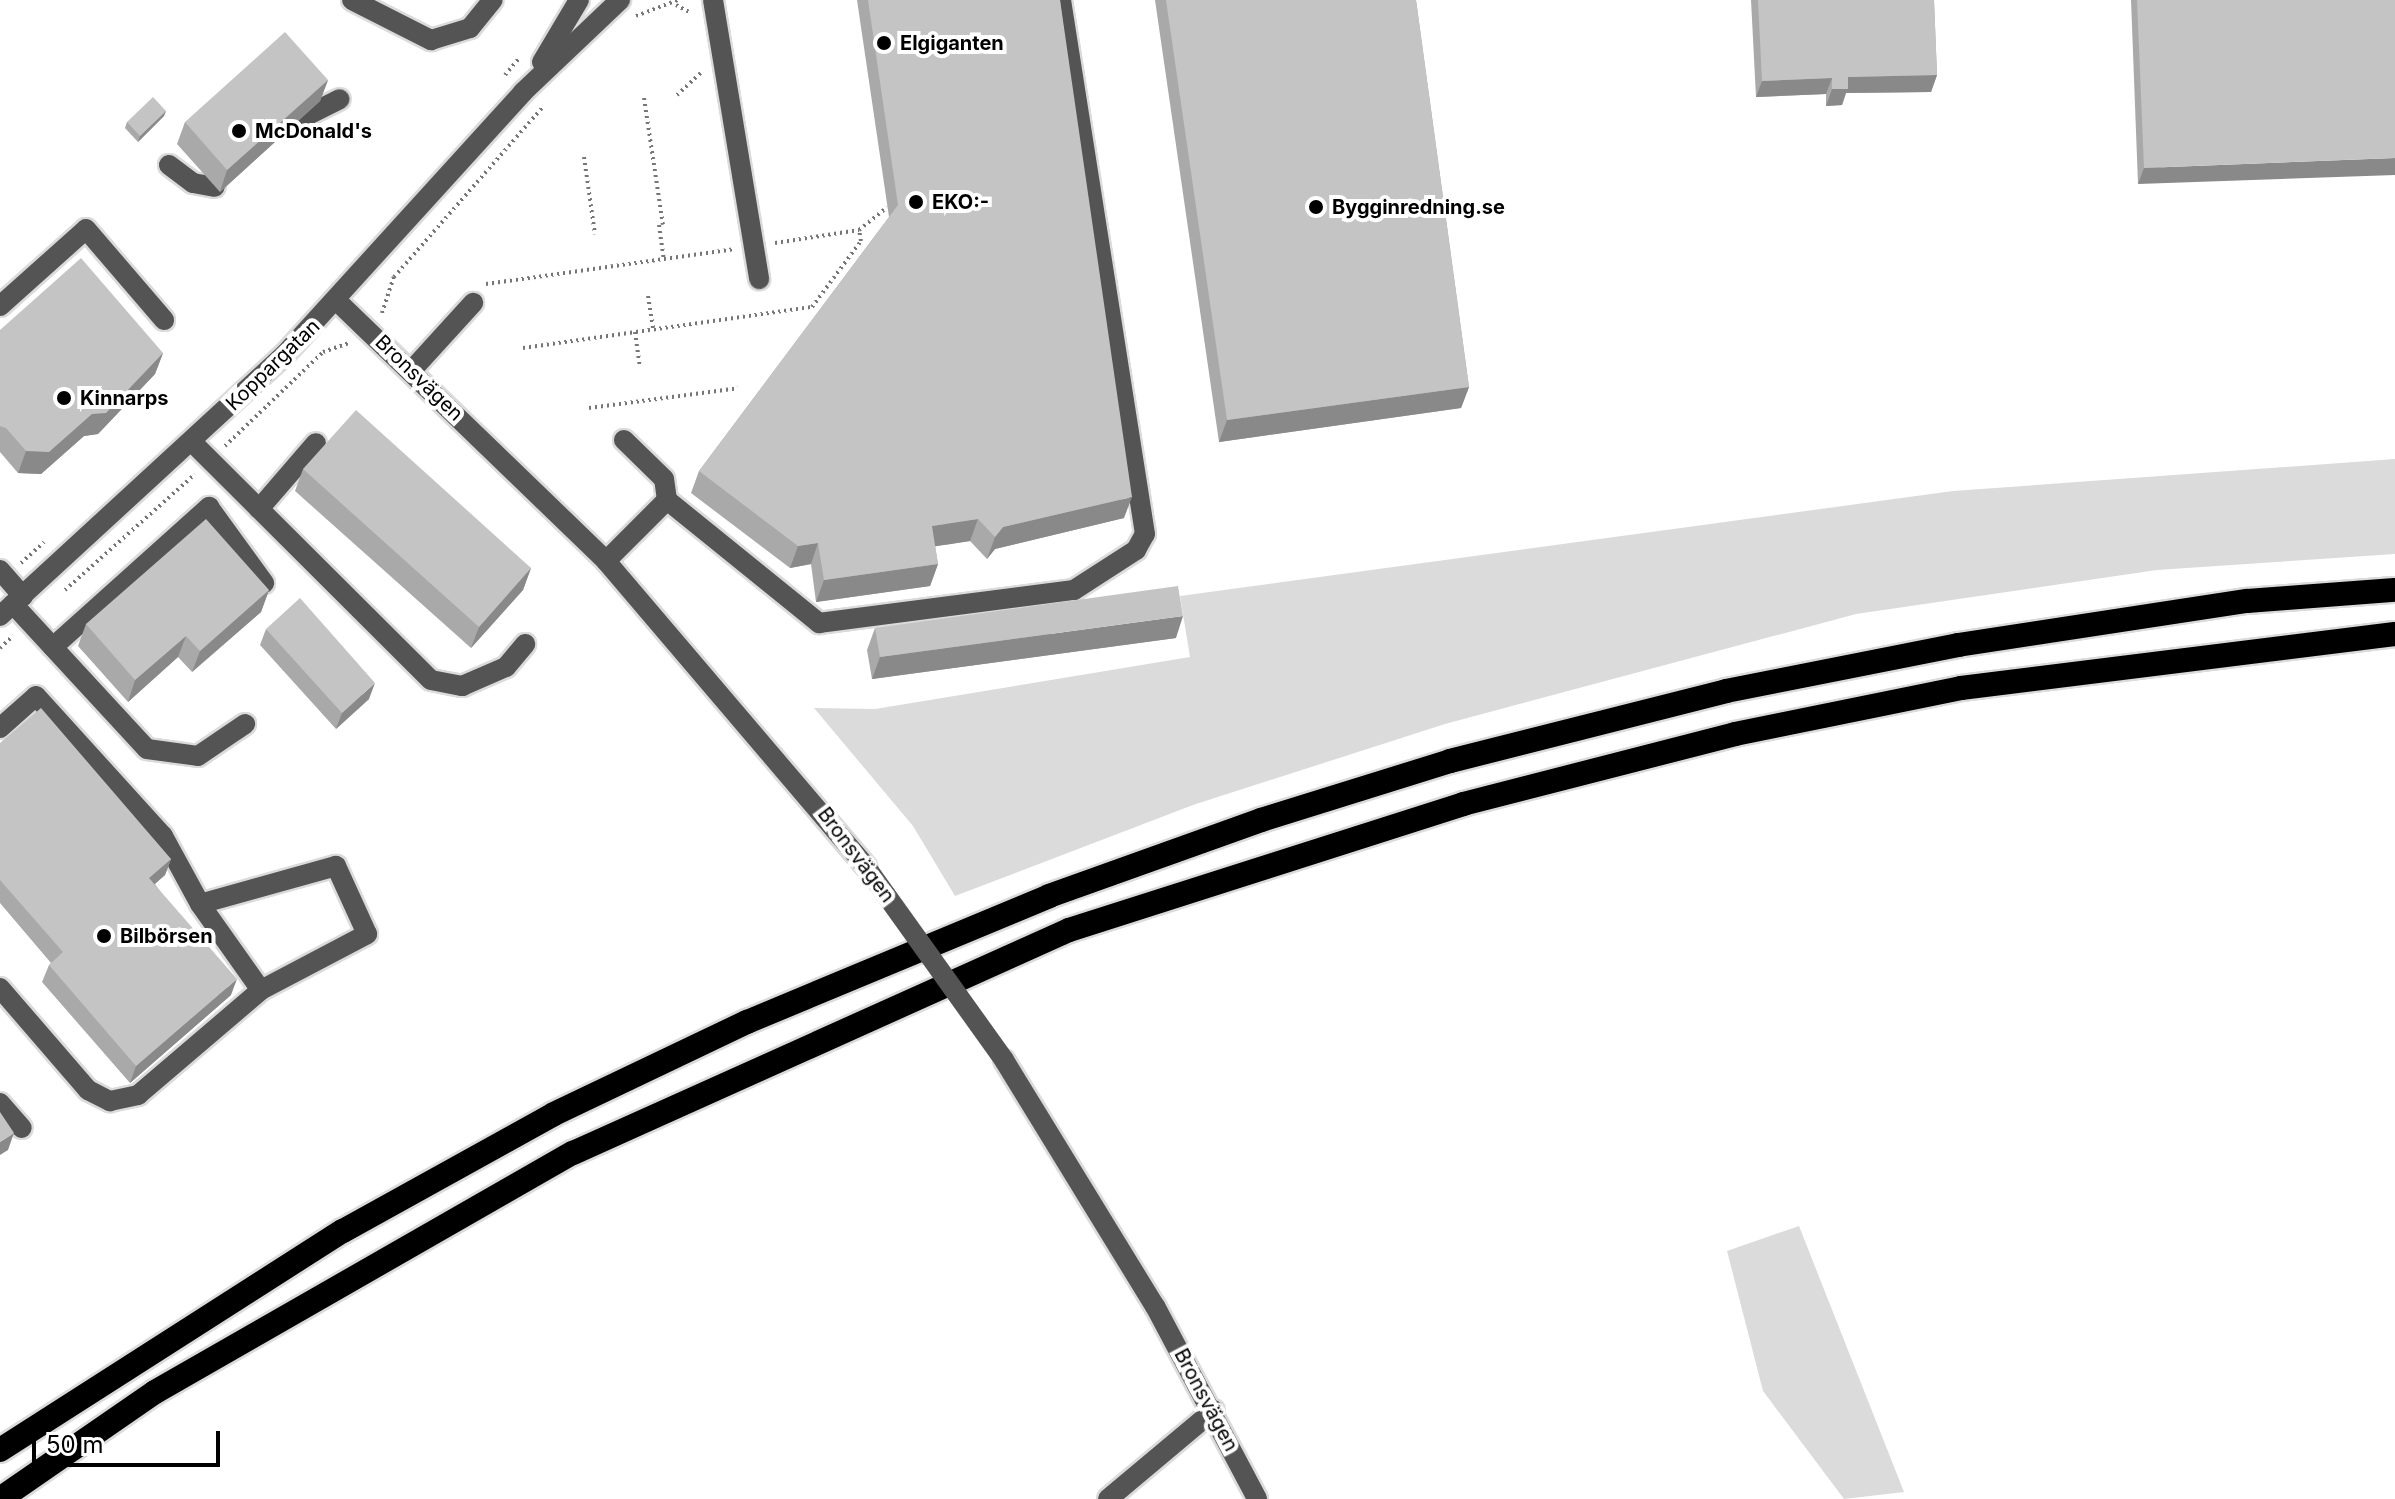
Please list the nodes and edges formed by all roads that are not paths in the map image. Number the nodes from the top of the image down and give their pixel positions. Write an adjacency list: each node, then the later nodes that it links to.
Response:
1 (352, 0): 2 (street)
2 (493, 0)
3 (579, 0): 7 (street, Koppargatan)
4 (620, 0): 7 (street, Koppargatan)
5 (712, 0): 12 (street)
6 (1061, 0): 21 (street)
7 (523, 92): 14 (street, Koppargatan)
8 (340, 99): 9 (street)
9 (302, 118)
10 (169, 165): 11 (street)
11 (215, 187)
12 (759, 279)
13 (475, 294): 17 (street)
14 (337, 301): 17 (street, Bronsvägen); 19 (street, Koppargatan)
15 (0, 306): 16 (street)
16 (164, 320)
17 (412, 370): 23 (street, Bronsvägen)
18 (624, 440): 21 (street)
19 (192, 442): 22 (street); 27 (street, Koppargatan)
20 (316, 443): 22 (street)
21 (667, 500): 23 (street)
22 (259, 509): 29 (street)
23 (606, 561): 38 (street, Bronsvägen, bridge)
24 (3, 573): 27 (street)
25 (264, 583): 30 (street)
26 (2395, 590): 39 (highway)
27 (12, 605): 30 (street)
28 (2395, 634): 40 (highway)
29 (525, 644)
30 (53, 647): 31 (street)
31 (245, 724)
32 (0, 728): 33 (street)
33 (200, 904): 35 (street); 35 (street)
34 (0, 988): 35 (street)
35 (261, 990)
36 (0, 1103): 37 (street)
37 (22, 1128)
38 (1214, 1410): 41 (street); 42 (street, Bronsvägen)
39 (0, 1450)
40 (0, 1499)
41 (1108, 1499)
42 (1257, 1499)

